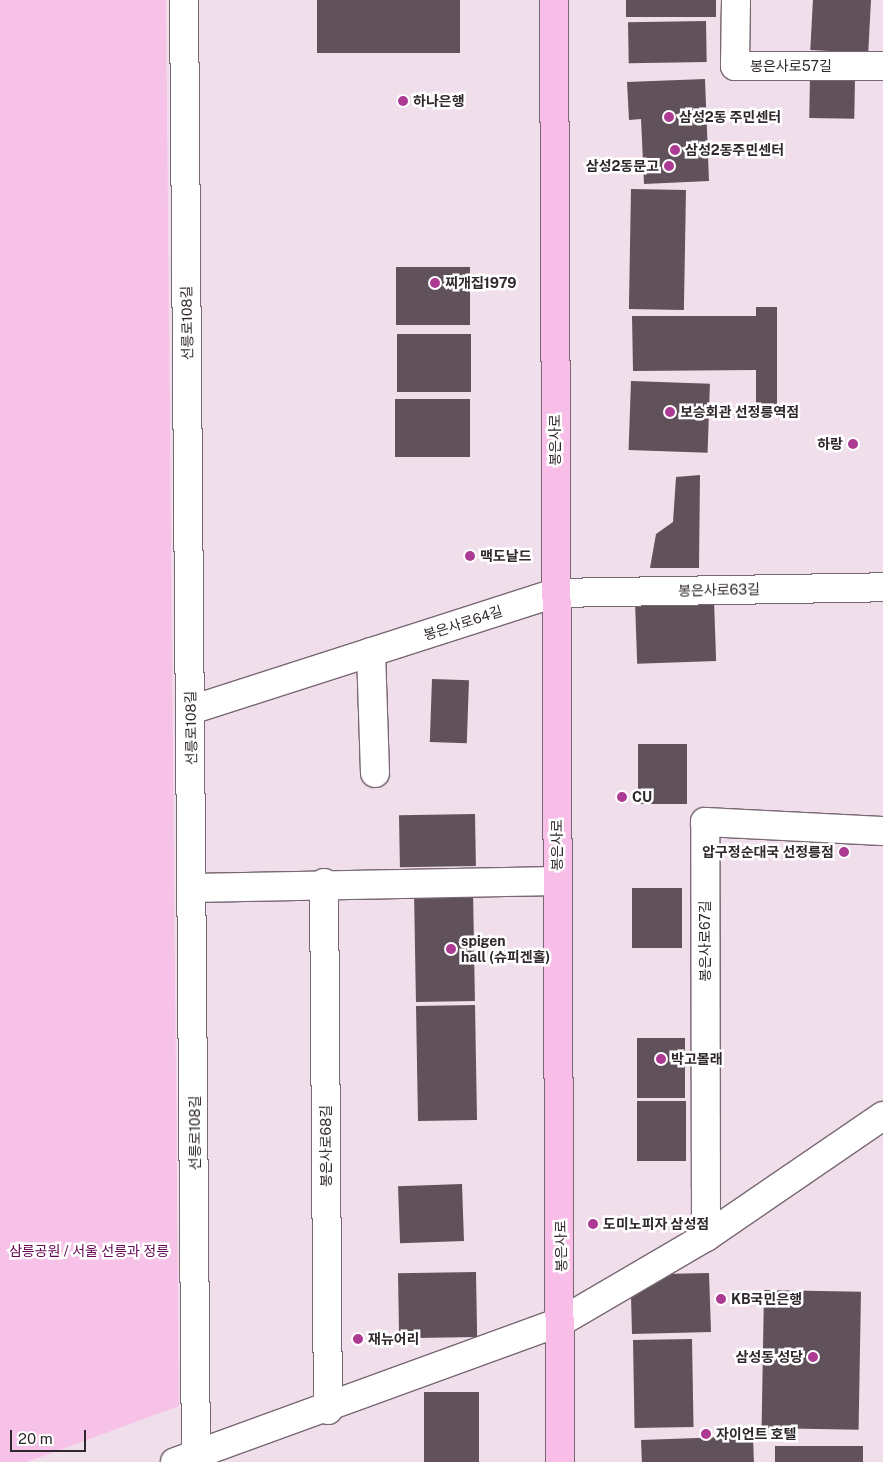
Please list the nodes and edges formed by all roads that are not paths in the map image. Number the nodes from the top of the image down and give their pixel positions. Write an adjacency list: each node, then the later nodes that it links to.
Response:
1 (184, 0): 8 (street, 선릉로108길)
2 (554, 0): 6 (main road, 봉은사로)
3 (736, 0): 4 (street, 봉은사로57길)
4 (883, 66)
5 (883, 587): 6 (street, 봉은사로63길)
6 (555, 593): 7 (street, 봉은사로64길); 11 (main road, 봉은사로)
7 (371, 652): 8 (street, 봉은사로64길); 9 (street)
8 (191, 710): 13 (street, 선릉로108길)
9 (375, 773)
10 (883, 831): 15 (street, 봉은사로67길)
11 (557, 881): 12 (street, 봉은사로); 16 (main road, 봉은사로)
12 (324, 883): 13 (street, 봉은사로); 17 (street, 봉은사로68길)
13 (193, 888): 18 (street, 선릉로108길)
14 (883, 1116): 15 (street)
15 (706, 1237): 16 (street)
16 (562, 1322): 17 (street); 19 (main road, 봉은사로)
17 (328, 1410): 18 (street)
18 (186, 1459)
19 (560, 1462)

